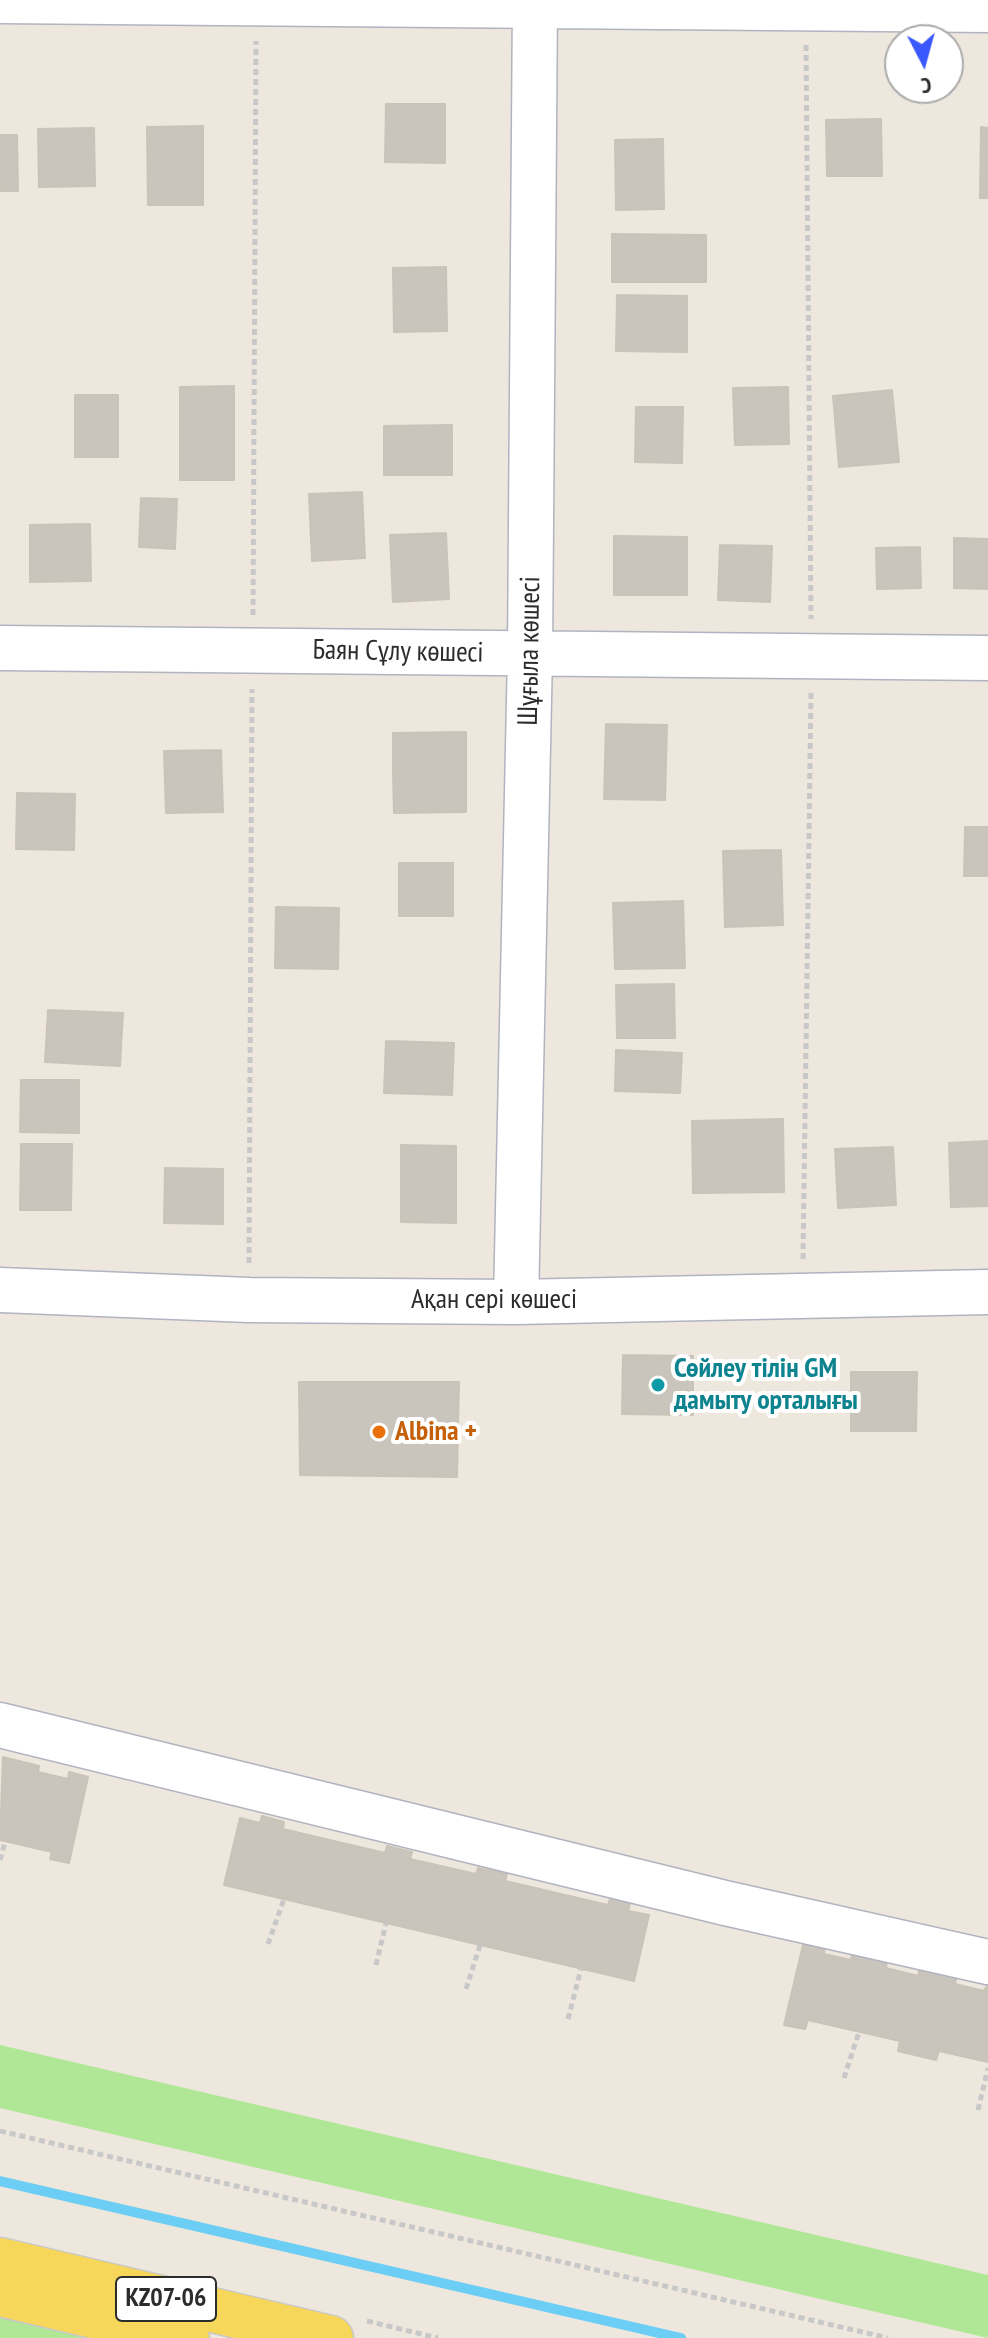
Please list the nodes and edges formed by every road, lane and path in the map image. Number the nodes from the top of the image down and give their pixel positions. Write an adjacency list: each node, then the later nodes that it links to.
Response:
1 (0, 1): 2 (street)
2 (536, 3): 3 (street); 5 (street, Шұғыла көшесі)
3 (988, 10)
4 (0, 648): 5 (street, Баян Сұлу көшесі)
5 (530, 654): 6 (street, Баян Сұлу көшесі); 9 (street, Шұғыла көшесі)
6 (988, 658)
7 (0, 1290): 9 (street, Ақан сері көшесі)
8 (988, 1292): 9 (street, Ақан сері көшесі)
9 (516, 1302)
10 (0, 1725): 17 (street)
11 (5, 1842): 12 (path)
12 (0, 1860)
13 (284, 1899): 15 (path)
14 (386, 1923): 18 (path)
15 (268, 1944)
16 (480, 1945): 20 (path)
17 (988, 1962)
18 (376, 1965)
19 (581, 1969): 21 (path)
20 (466, 1989)
21 (568, 2019)
22 (859, 2032): 24 (path)
23 (988, 2068): 25 (path)
24 (844, 2078)
25 (978, 2110)
26 (0, 2131): 31 (path)
27 (0, 2260): 30 (main road, KZ07-06)
28 (0, 2294): 29 (main road, KZ07-06)
29 (187, 2338)
30 (331, 2338)
31 (888, 2338)

